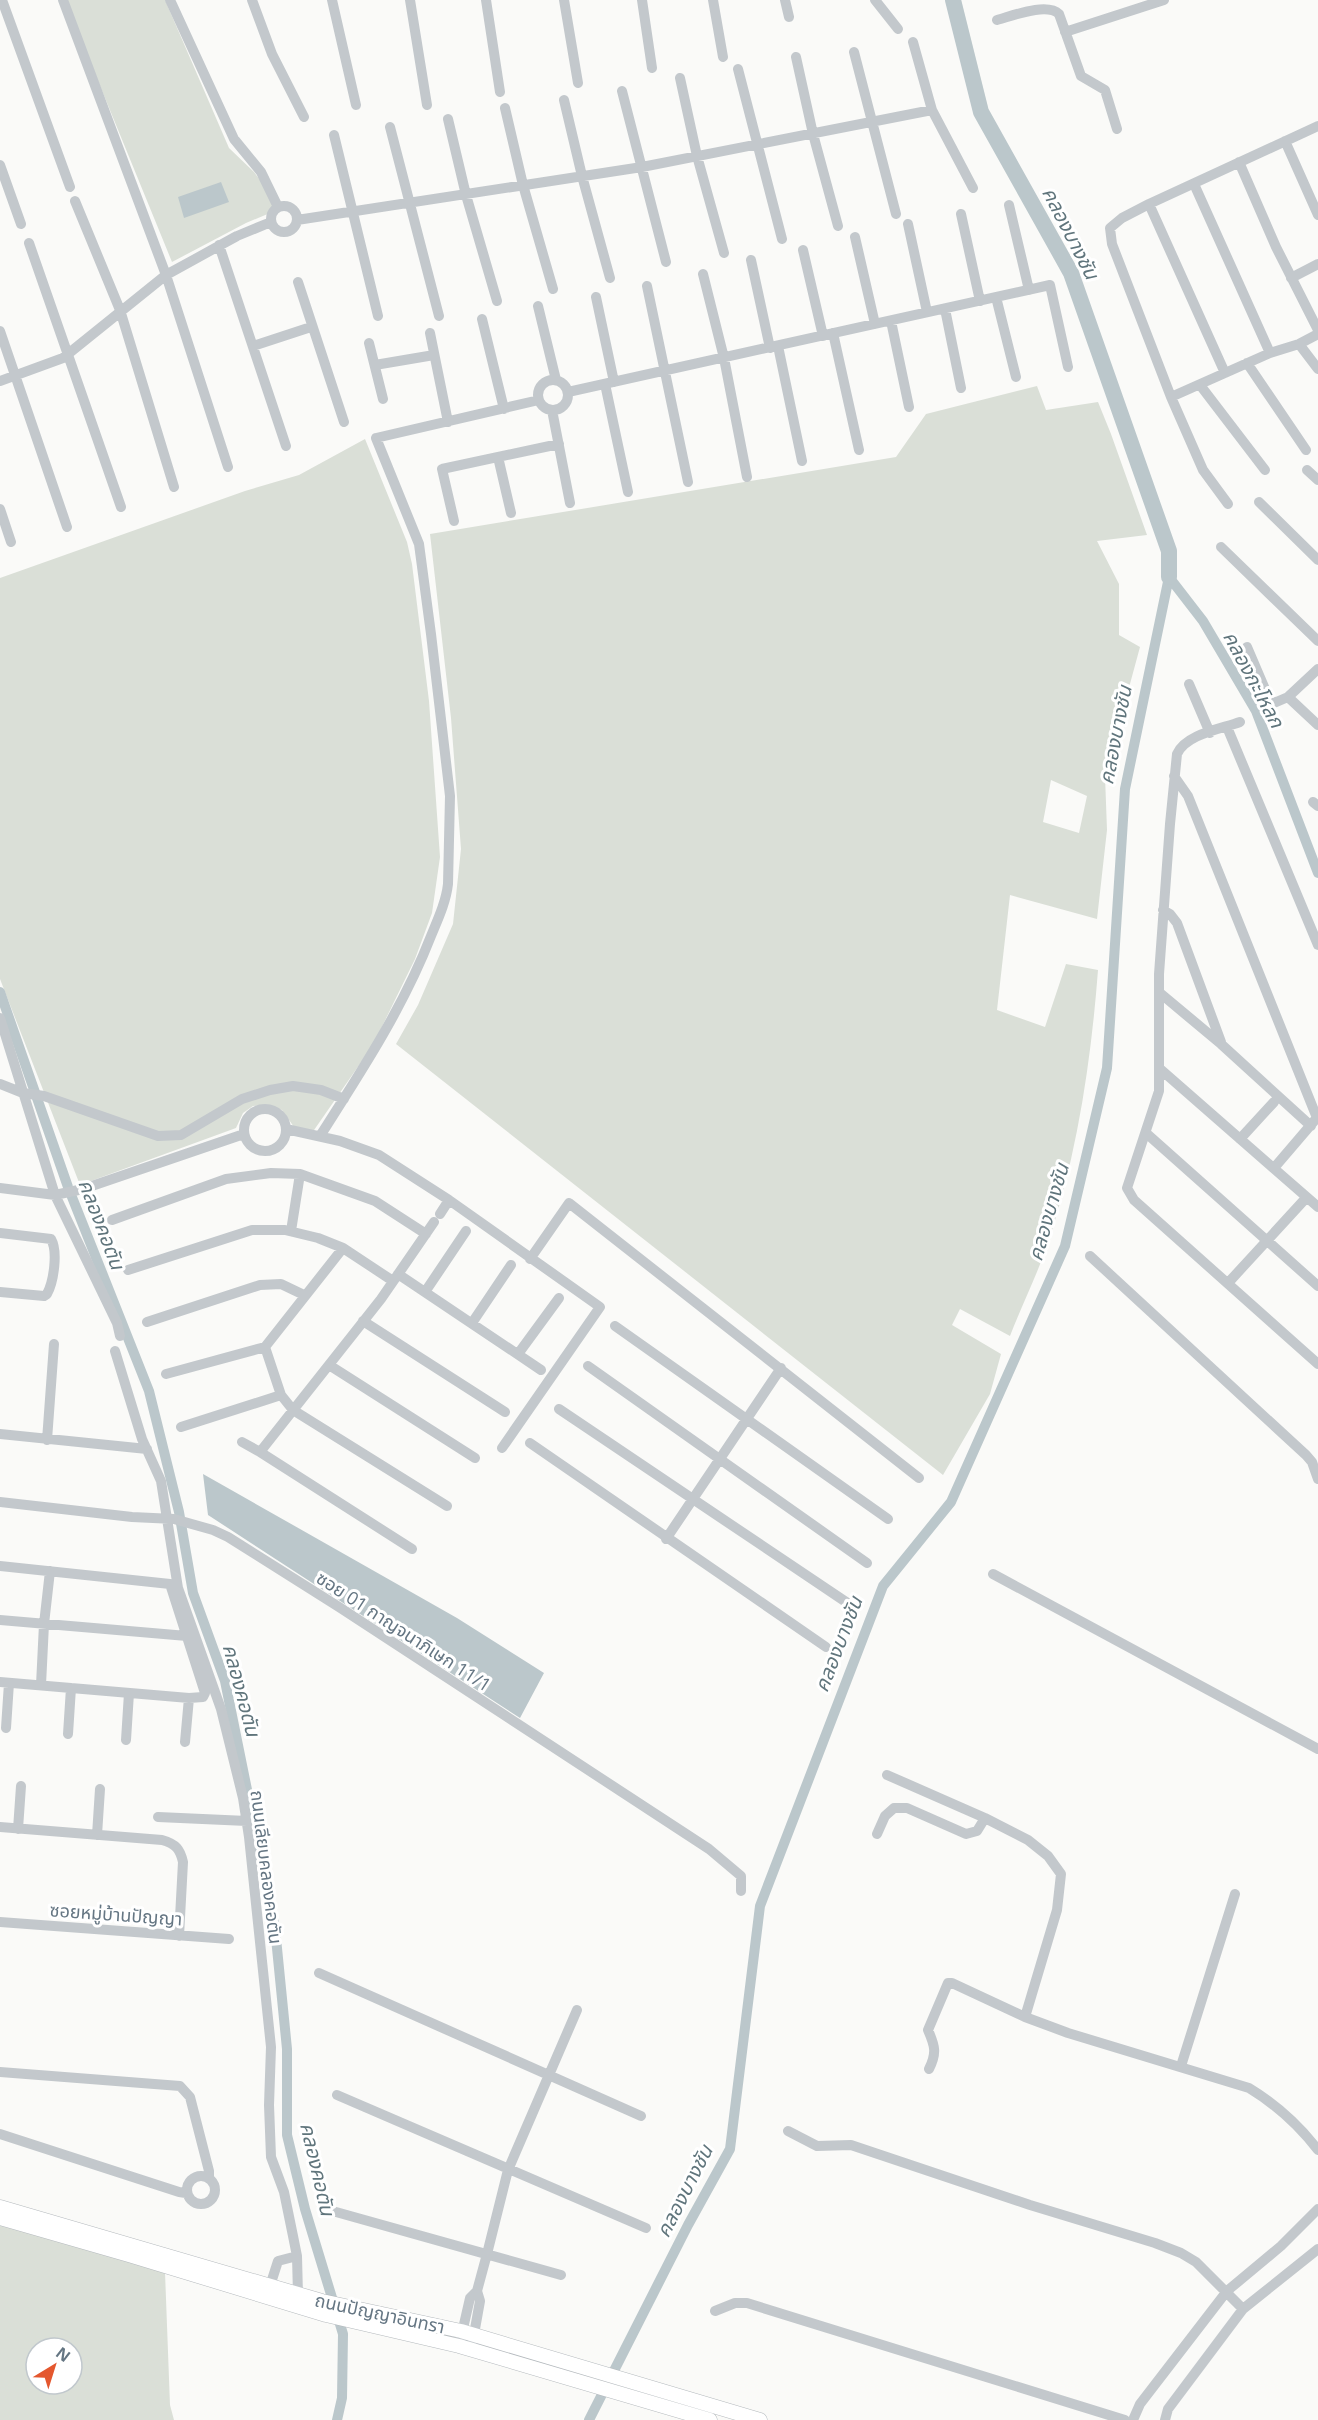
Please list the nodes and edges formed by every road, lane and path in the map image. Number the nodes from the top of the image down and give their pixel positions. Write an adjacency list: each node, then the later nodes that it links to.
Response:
1 (2, 0): 50 (street)
2 (63, 0): 77 (street)
3 (170, 0): 57 (street)
4 (252, 0): 33 (street)
5 (332, 0): 29 (street)
6 (410, 0): 30 (street)
7 (486, 0): 27 (street)
8 (564, 0): 25 (street)
9 (642, 0): 22 (street)
10 (713, 0): 20 (street)
11 (785, 0): 14 (street)
12 (875, 0): 16 (street)
13 (1164, 0): 17 (street)
14 (789, 17)
15 (997, 20): 17 (street)
16 (898, 29)
17 (1065, 32): 38 (street)
18 (913, 42): 32 (street)
19 (854, 52): 35 (street)
20 (723, 57)
21 (796, 57): 39 (street)
22 (651, 69)
23 (738, 69): 42 (street)
24 (680, 78): 43 (street)
25 (578, 83)
26 (622, 90): 46 (street)
27 (500, 92)
28 (564, 100): 47 (street)
29 (356, 105)
30 (427, 105)
31 (506, 108): 49 (street)
32 (932, 110): 35 (street); 51 (street)
33 (304, 117)
34 (448, 119): 52 (street)
35 (872, 122): 39 (street); 59 (street)
36 (1318, 126): 41 (street)
37 (390, 127): 54 (street)
38 (1117, 129)
39 (813, 134): 42 (street); 66 (street)
40 (334, 135): 58 (street)
41 (1286, 141): 44 (street); 61 (street)
42 (756, 144): 43 (street); 68 (street)
43 (697, 156): 46 (street); 72 (street)
44 (1239, 162): 48 (street); 79 (street)
45 (0, 165): 64 (street)
46 (642, 167): 47 (street); 74 (street)
47 (582, 176): 49 (street); 78 (street)
48 (1194, 184): 55 (street); 106 (street)
49 (523, 185): 52 (street); 82 (street)
50 (70, 187)
51 (973, 188)
52 (466, 195): 54 (street); 86 (street)
53 (75, 201): 90 (street)
54 (409, 204): 58 (street); 93 (street)
55 (1149, 204): 115 (street); 124 (street)
56 (1009, 205): 83 (street)
57 (278, 207): 62 (street); 63 (street)
58 (352, 212): 62 (street); 92 (street)
59 (896, 213)
60 (961, 214): 87 (street)
61 (1318, 215)
62 (297, 220): 63 (street)
63 (271, 222): 70 (street)
64 (21, 224)
65 (908, 224): 91 (street)
66 (838, 226)
67 (855, 237): 96 (street)
68 (782, 239)
69 (29, 243): 107 (street)
70 (219, 245): 77 (street); 104 (street)
71 (803, 250): 101 (street)
72 (724, 253)
73 (751, 260): 105 (street)
74 (666, 262)
75 (1318, 264): 79 (street)
76 (704, 273): 109 (street)
77 (166, 275): 90 (street); 138 (street)
78 (610, 278)
79 (1291, 278): 99 (street)
80 (298, 282): 97 (street)
81 (647, 286): 114 (street)
82 (553, 290)
83 (1029, 290): 85 (street); 112 (street)
84 (596, 297): 120 (street)
85 (996, 297): 87 (street); 117 (street)
86 (497, 301)
87 (980, 301): 89 (street)
88 (538, 306): 118 (street)
89 (945, 309): 91 (street); 122 (street)
90 (120, 310): 107 (street); 144 (street)
91 (927, 312): 95 (street)
92 (378, 316)
93 (439, 316)
94 (482, 319): 128 (street)
95 (891, 321): 96 (street); 127 (street)
96 (875, 324): 101 (street)
97 (311, 327): 104 (street); 130 (street)
98 (0, 331): 116 (street)
99 (1318, 332): 103 (street)
100 (430, 333): 108 (street)
101 (828, 335): 105 (street); 134 (street)
102 (369, 343): 111 (street)
103 (1299, 344): 106 (street); 113 (street)
104 (253, 345): 133 (street)
105 (774, 347): 109 (street); 137 (street)
106 (1270, 353): 110 (street)
107 (69, 354): 116 (street); 149 (street)
108 (434, 355): 111 (street); 131 (street)
109 (724, 358): 114 (street); 141 (street)
110 (1247, 363): 115 (street); 135 (street)
111 (375, 365): 125 (street)
112 (1068, 367)
113 (1318, 369)
114 (665, 371): 120 (street); 143 (street)
115 (1225, 373): 121 (street)
116 (16, 374): 119 (street); 153 (street)
117 (1016, 377)
118 (556, 380): 123 (street); 126 (street)
119 (0, 381)
120 (609, 383): 123 (street); 145 (street)
121 (1200, 385): 124 (street); 139 (street)
122 (961, 388)
123 (568, 392): 129 (street)
124 (1171, 397): 148 (street)
125 (382, 399)
126 (539, 400): 128 (street); 129 (street)
127 (909, 407)
128 (504, 409): 131 (street)
129 (552, 410): 132 (street)
130 (344, 422)
131 (448, 422): 175 (street)
132 (559, 444): 136 (street); 146 (street)
133 (286, 446)
134 (860, 450)
135 (1306, 450)
136 (498, 457): 151 (street); 152 (street)
137 (802, 461)
138 (228, 467)
139 (1265, 470)
140 (1307, 470): 142 (street)
141 (747, 477)
142 (1318, 480)
143 (688, 482)
144 (174, 488)
145 (628, 492)
146 (570, 502)
147 (1259, 502): 156 (street)
148 (1228, 504)
149 (121, 507)
150 (0, 509): 154 (street)
151 (511, 513)
152 (454, 521)
153 (67, 527)
154 (12, 542)
155 (1221, 547): 157 (street)
156 (1318, 560)
157 (1318, 641)
158 (1247, 647): 161 (street)
159 (1318, 669): 161 (street)
160 (1189, 684): 165 (street)
161 (1288, 697): 163 (street)
162 (1240, 722): 164 (street)
163 (1318, 725)
164 (1227, 727): 165 (street); 168 (street)
165 (1210, 733): 166 (street)
166 (1174, 776): 167 (street); 177 (street)
167 (1163, 910): 169 (street); 171 (street)
168 (1318, 945)
169 (1160, 993): 171 (street); 172 (street)
170 (0, 1018): 174 (street)
171 (1221, 1044): 177 (street)
172 (1159, 1068): 179 (street); 182 (street)
173 (0, 1085): 174 (street)
174 (26, 1093): 175 (street); 186 (street)
175 (344, 1099): 181 (street)
176 (1274, 1102): 182 (street)
177 (1315, 1120): 183 (street)
178 (286, 1129): 180 (street); 180 (street); 181 (street)
179 (1146, 1133): 195 (street); 202 (street)
180 (244, 1134): 186 (street)
181 (320, 1136): 188 (street)
182 (1240, 1139): 183 (street)
183 (1275, 1168): 187 (street)
184 (300, 1174): 190 (street); 191 (street); 194 (street)
185 (0, 1188): 186 (street)
186 (59, 1194): 212 (street)
187 (1305, 1198): 189 (street); 195 (street)
188 (449, 1200): 194 (street); 198 (street)
189 (1318, 1208)
190 (112, 1220)
191 (291, 1231): 196 (street); 200 (street)
192 (466, 1231): 205 (street)
193 (0, 1233): 204 (street)
194 (426, 1234): 201 (street)
195 (1267, 1240): 202 (street); 203 (street)
196 (343, 1248): 201 (street); 206 (street)
197 (1090, 1256): 239 (street)
198 (530, 1259): 220 (street); 233 (street)
199 (511, 1265): 210 (street)
200 (128, 1270)
201 (396, 1278): 205 (street); 208 (street)
202 (1228, 1283): 217 (street)
203 (1318, 1286)
204 (0, 1292)
205 (425, 1292): 210 (street)
206 (304, 1295): 209 (street); 214 (street)
207 (559, 1298): 216 (street)
208 (363, 1321): 218 (street); 226 (street)
209 (147, 1322)
210 (472, 1323): 216 (street)
211 (615, 1326): 227 (street)
212 (120, 1336)
213 (54, 1344): 230 (street)
214 (265, 1347): 222 (street); 223 (street)
215 (115, 1351): 234 (street, ถนนเลียบคลองคอตัน)
216 (518, 1354): 221 (street)
217 (1318, 1364)
218 (329, 1365): 225 (street); 237 (street)
219 (588, 1366): 236 (street)
220 (781, 1368): 227 (street); 238 (street)
221 (542, 1370)
222 (166, 1374)
223 (281, 1395): 225 (street); 228 (street)
224 (559, 1409): 240 (street)
225 (293, 1410): 235 (street); 242 (street)
226 (505, 1412)
227 (745, 1419): 236 (street); 244 (street)
228 (182, 1427)
229 (0, 1434): 230 (street)
230 (46, 1440): 234 (street)
231 (242, 1442): 235 (street)
232 (530, 1443): 245 (street)
233 (502, 1448)
234 (147, 1449): 243 (street, ถนนเลียบคลองคอตัน)
235 (260, 1452): 246 (street)
236 (719, 1457): 240 (street); 247 (street)
237 (475, 1458)
238 (919, 1478)
239 (1318, 1479)
240 (692, 1498): 245 (street); 251 (street)
241 (0, 1502): 243 (street, ซอย 01 กาญจนาภิเษก 11/1)
242 (447, 1506)
243 (171, 1519): 273 (street, ถนนเลียบคลองคอตัน); 278 (street, ซอย 01 กาญจนาภิเษก 11/1)
244 (888, 1519)
245 (666, 1539): 255 (street)
246 (412, 1549)
247 (867, 1563)
248 (0, 1566): 249 (street)
249 (50, 1571): 253 (street); 254 (street)
250 (993, 1574): 266 (street)
251 (849, 1604)
252 (0, 1620): 253 (street)
253 (44, 1624): 254 (street); 257 (street)
254 (187, 1636): 260 (street)
255 (826, 1647)
256 (4, 1683): 257 (street); 261 (street)
257 (41, 1685): 258 (street)
258 (71, 1688): 259 (street); 262 (street)
259 (129, 1693): 260 (street); 263 (street)
260 (189, 1698): 265 (street)
261 (6, 1728)
262 (68, 1734)
263 (126, 1740)
264 (1318, 1740): 266 (street)
265 (184, 1742)
266 (1306, 1743): 267 (street)
267 (1318, 1749)
268 (887, 1775): 272 (street)
269 (21, 1786): 275 (street)
270 (100, 1789): 277 (street)
271 (158, 1817): 273 (street)
272 (986, 1818): 276 (street); 285 (street)
273 (247, 1821): 305 (street, ถนนเลียบคลองคอตัน)
274 (0, 1827): 275 (street)
275 (18, 1829): 277 (street)
276 (877, 1834)
277 (97, 1835): 281 (street)
278 (741, 1891)
279 (1235, 1894): 286 (street)
280 (0, 1922): 281 (street, ซอยหมู่บ้านปัญญา)
281 (178, 1936): 282 (street, ซอยหมู่บ้านปัญญา)
282 (229, 1940)
283 (319, 1973): 289 (street)
284 (577, 2010): 289 (street)
285 (1025, 2017): 286 (street); 287 (street)
286 (1181, 2066): 294 (street)
287 (929, 2069)
288 (0, 2072): 296 (street)
289 (549, 2075): 291 (street); 295 (street)
290 (338, 2096): 295 (street)
291 (641, 2116)
292 (788, 2131): 309 (street)
293 (0, 2134): 297 (street)
294 (1318, 2150)
295 (508, 2170): 302 (street); 304 (street)
296 (208, 2178): 297 (street); 297 (street)
297 (186, 2193)
298 (0, 2207): 306 (main road, ถนนปัญญาอินทรา)
299 (1318, 2209): 309 (street)
300 (336, 2212): 304 (street)
301 (0, 2218): 306 (main road, ถนนปัญญาอินทรา)
302 (646, 2228)
303 (1318, 2249): 311 (street)
304 (487, 2254): 307 (street); 313 (street)
305 (297, 2256): 308 (street); 310 (street, ถนนเลียบคลองคอตัน)
306 (190, 2268): 308 (main road, ถนนปัญญาอินทรา); 314 (main road, ถนนปัญญาอินทรา)
307 (561, 2275)
308 (270, 2286): 310 (main road, ถนนปัญญาอินทรา)
309 (1227, 2291): 311 (street); 320 (street)
310 (298, 2295): 313 (main road, ถนนปัญญาอินทรา)
311 (1244, 2309): 321 (street)
312 (715, 2311): 319 (street)
313 (468, 2332): 314 (street); 315 (main road, ถนนปัญญาอินทรา)
314 (465, 2348): 315 (main road, ถนนปัญญาอินทรา)
315 (579, 2373): 316 (main road, ถนนปัญญาอินทรา)
316 (636, 2391): 317 (main road, ถนนปัญญาอินทรา); 318 (main road, ถนนปัญญาอินทรา)
317 (710, 2420)
318 (760, 2420)
319 (1125, 2420)
320 (1133, 2420)
321 (1166, 2420)

